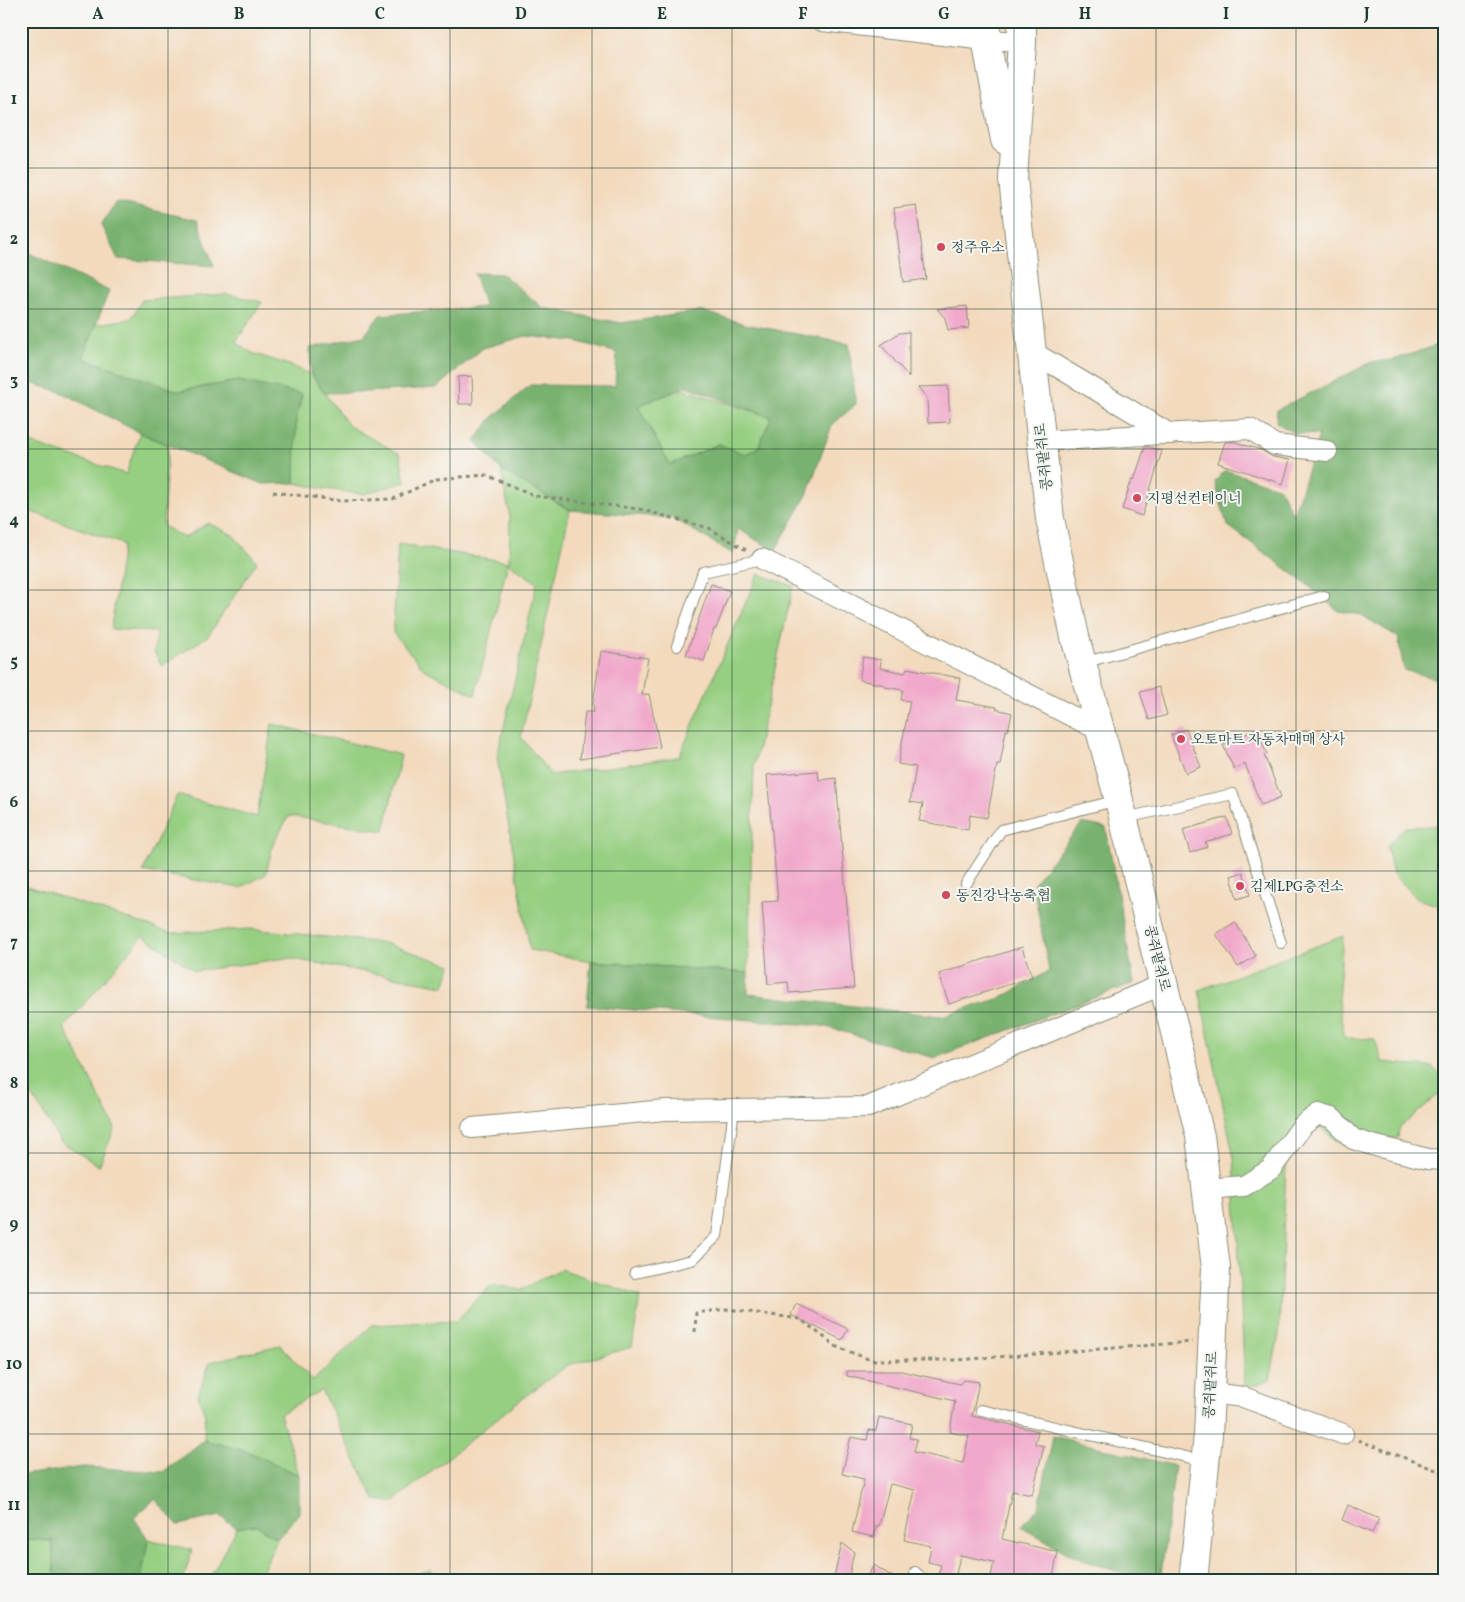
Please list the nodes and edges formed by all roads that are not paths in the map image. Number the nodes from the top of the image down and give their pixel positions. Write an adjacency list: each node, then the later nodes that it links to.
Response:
1 (822, 21): 2 (street)
2 (986, 31): 3 (street); 4 (main road, 콩쥐팥쥐로)
3 (1022, 32): 4 (main road, 콩쥐팥쥐로)
4 (1012, 180): 5 (main road, 콩쥐팥쥐로)
5 (1030, 351): 6 (street); 7 (main road, 콩쥐팥쥐로)
6 (1170, 434): 7 (street); 8 (street)
7 (1041, 441): 12 (main road, 콩쥐팥쥐로)
8 (1327, 451)
9 (762, 559): 11 (lane); 13 (street)
10 (1324, 596): 12 (lane)
11 (677, 646)
12 (1082, 663): 13 (main road, 콩쥐팥쥐로)
13 (1100, 730): 14 (main road, 콩쥐팥쥐로)
14 (1122, 809): 15 (lane); 16 (lane); 17 (main road, 콩쥐팥쥐로)
15 (966, 884)
16 (1281, 943)
17 (1164, 984): 18 (street); 21 (main road, 콩쥐팥쥐로)
18 (734, 1109): 19 (street); 22 (lane)
19 (472, 1128)
20 (1444, 1160): 21 (street)
21 (1206, 1189): 23 (main road, 콩쥐팥쥐로)
22 (635, 1274)
23 (1210, 1393): 25 (street); 26 (main road, 콩쥐팥쥐로)
24 (981, 1410): 26 (lane)
25 (1343, 1434)
26 (1205, 1461): 29 (main road, 콩쥐팥쥐로)
27 (915, 1572): 28 (lane)
28 (925, 1581)
29 (1193, 1581)

